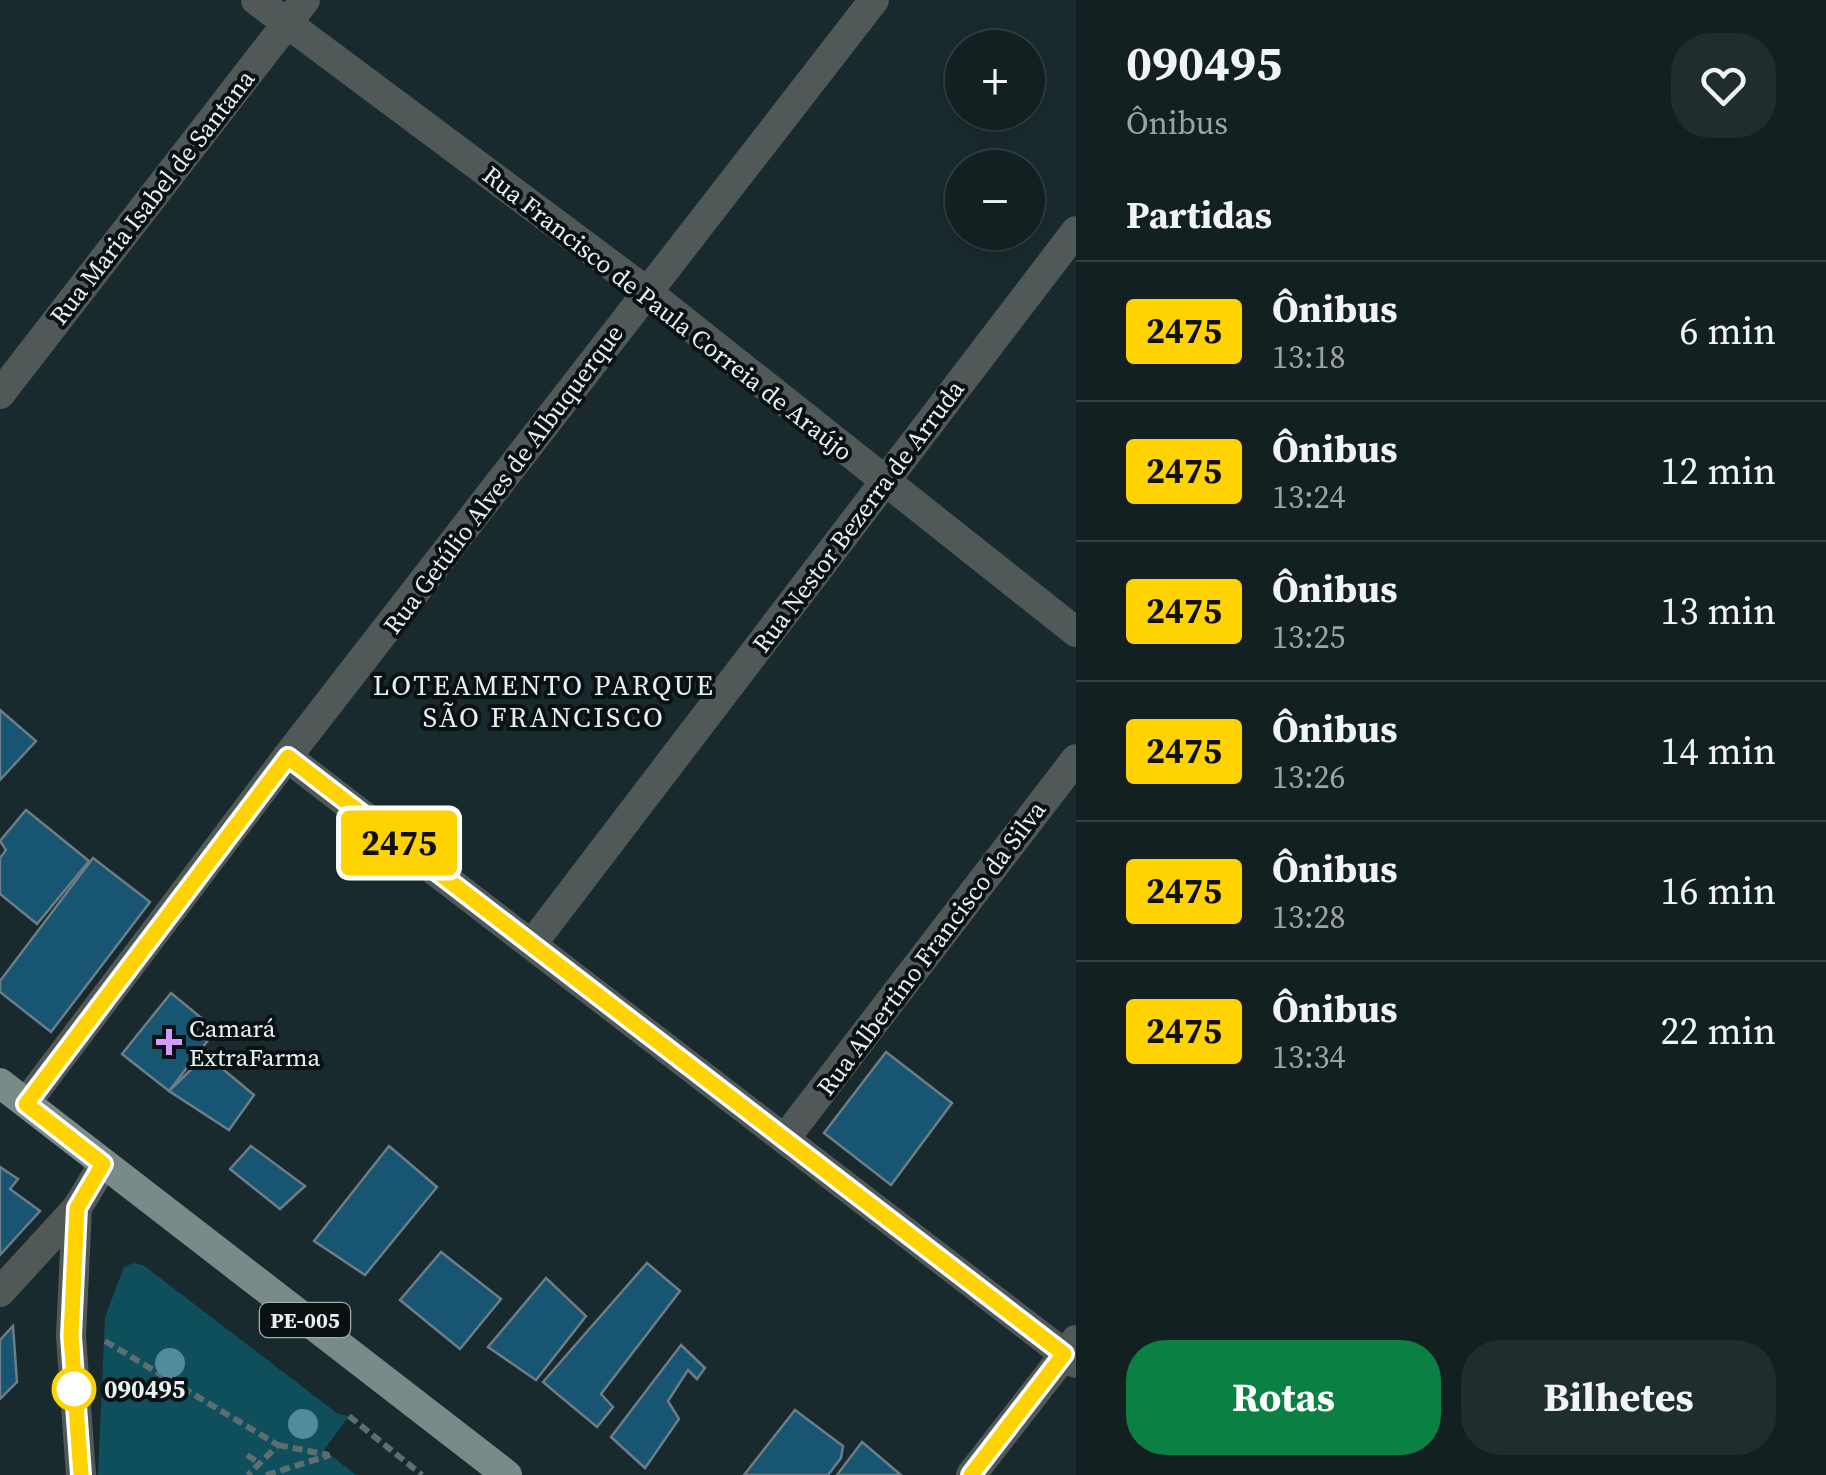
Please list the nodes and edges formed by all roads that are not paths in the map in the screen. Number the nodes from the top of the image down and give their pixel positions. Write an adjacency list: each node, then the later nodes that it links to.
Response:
1 (256, 0): 3 (street, Rua Francisco de Paula Correia de Araújo)
2 (874, 0): 5 (street, Rua Getúlio Alves de Albuquerque)
3 (296, 12): 5 (street, Rua Francisco de Paula Correia de Araújo); 6 (street, Rua Maria Isabel de Santana)
4 (1076, 231): 7 (street, Rua Nestor Bezerra de Arruda)
5 (646, 291): 7 (street, Rua Francisco de Paula Correia de Araújo); 9 (street, Rua Getúlio Alves de Albuquerque)
6 (0, 394)
7 (884, 481): 8 (street, Rua Francisco de Paula Correia de Araújo); 11 (street, Rua Nestor Bezerra de Arruda)
8 (1076, 632)
9 (288, 757): 11 (street); 13 (street, Rua Getúlio Alves de Albuquerque)
10 (1076, 759): 14 (street, Rua Albertino Francisco da Silva)
11 (532, 944): 14 (street)
12 (0, 1083): 13 (main road, PE-005)
13 (26, 1104): 15 (main road, PE-005)
14 (787, 1136): 18 (street)
15 (103, 1164): 16 (street); 20 (main road, PE-005)
16 (77, 1208): 17 (street); 19 (street)
17 (0, 1292)
18 (1072, 1352): 21 (street)
19 (81, 1475)
20 (507, 1475)
21 (972, 1475)

